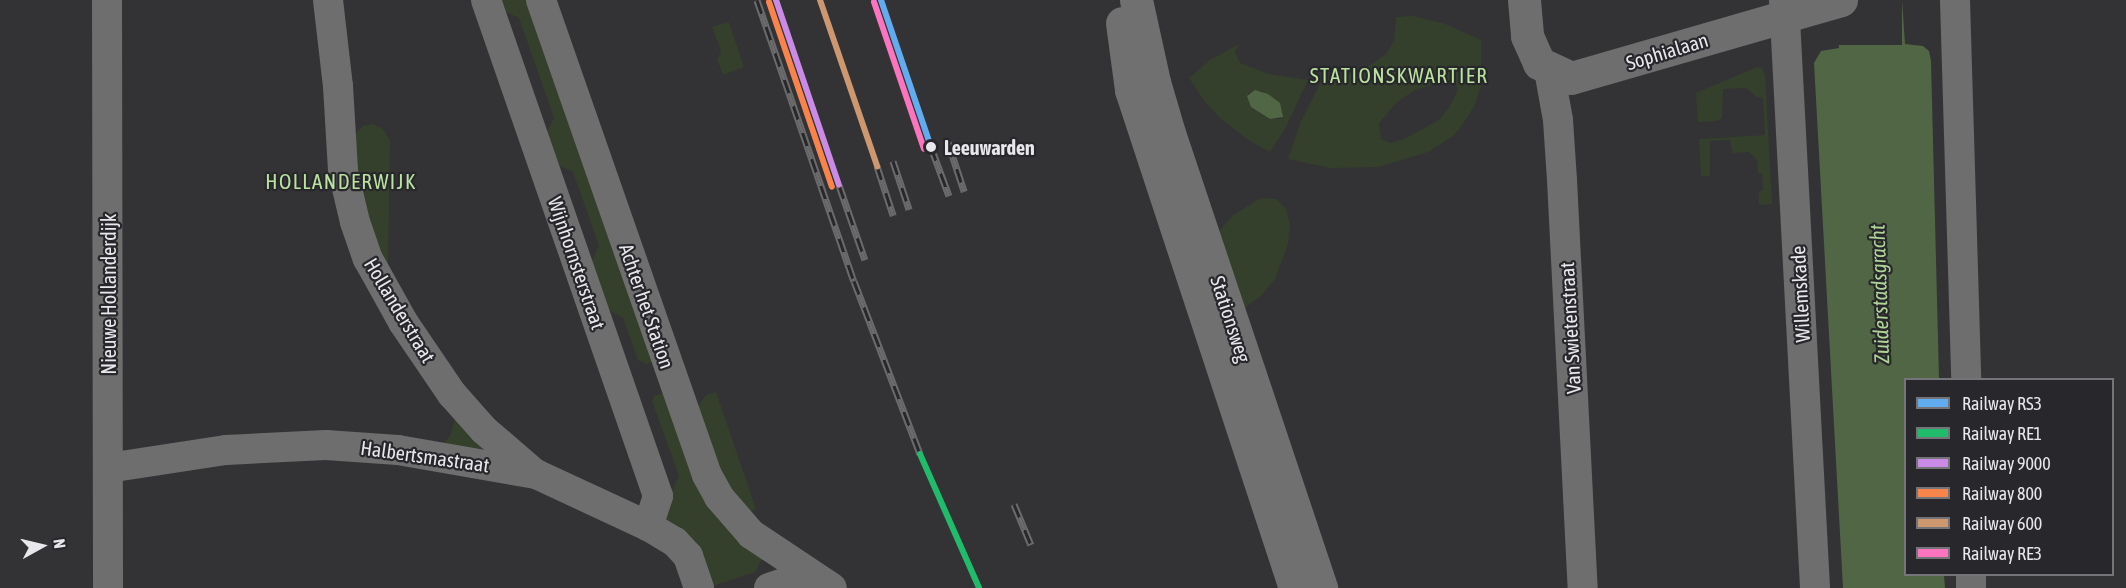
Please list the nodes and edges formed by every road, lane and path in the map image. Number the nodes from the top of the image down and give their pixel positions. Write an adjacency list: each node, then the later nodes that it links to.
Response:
1 (107, 0): 14 (street, Nieuwe Hollanderdijk)
2 (328, 0): 15 (street, Hollanderstraat)
3 (486, 0): 16 (street, Wijnhornsterstraat)
4 (541, 0): 17 (street, Achter het Station)
5 (1121, 0): 11 (main road)
6 (1136, 0): 11 (main road)
7 (1524, 0): 12 (street)
8 (1955, 0): 13 (street)
9 (1838, 1): 10 (street, Sophialaan)
10 (1785, 8): 12 (street, Sophialaan); 24 (street, Willemskade)
11 (1135, 51): 21 (main road, Stationsweg); 22 (main road, Stationsweg)
12 (1549, 70): 23 (street, Van Swietenstraat)
13 (1966, 378)
14 (108, 468): 15 (street, Halbertsmastraat); 18 (street, Nieuwe Hollanderdijk)
15 (536, 474): 16 (street, Halbertsmastraat)
16 (648, 526): 19 (street, Halbertsmastraat)
17 (821, 581): 20 (street)
18 (108, 588)
19 (699, 588)
20 (769, 588)
21 (1295, 588)
22 (1321, 588)
23 (1583, 588)
24 (1815, 588)

